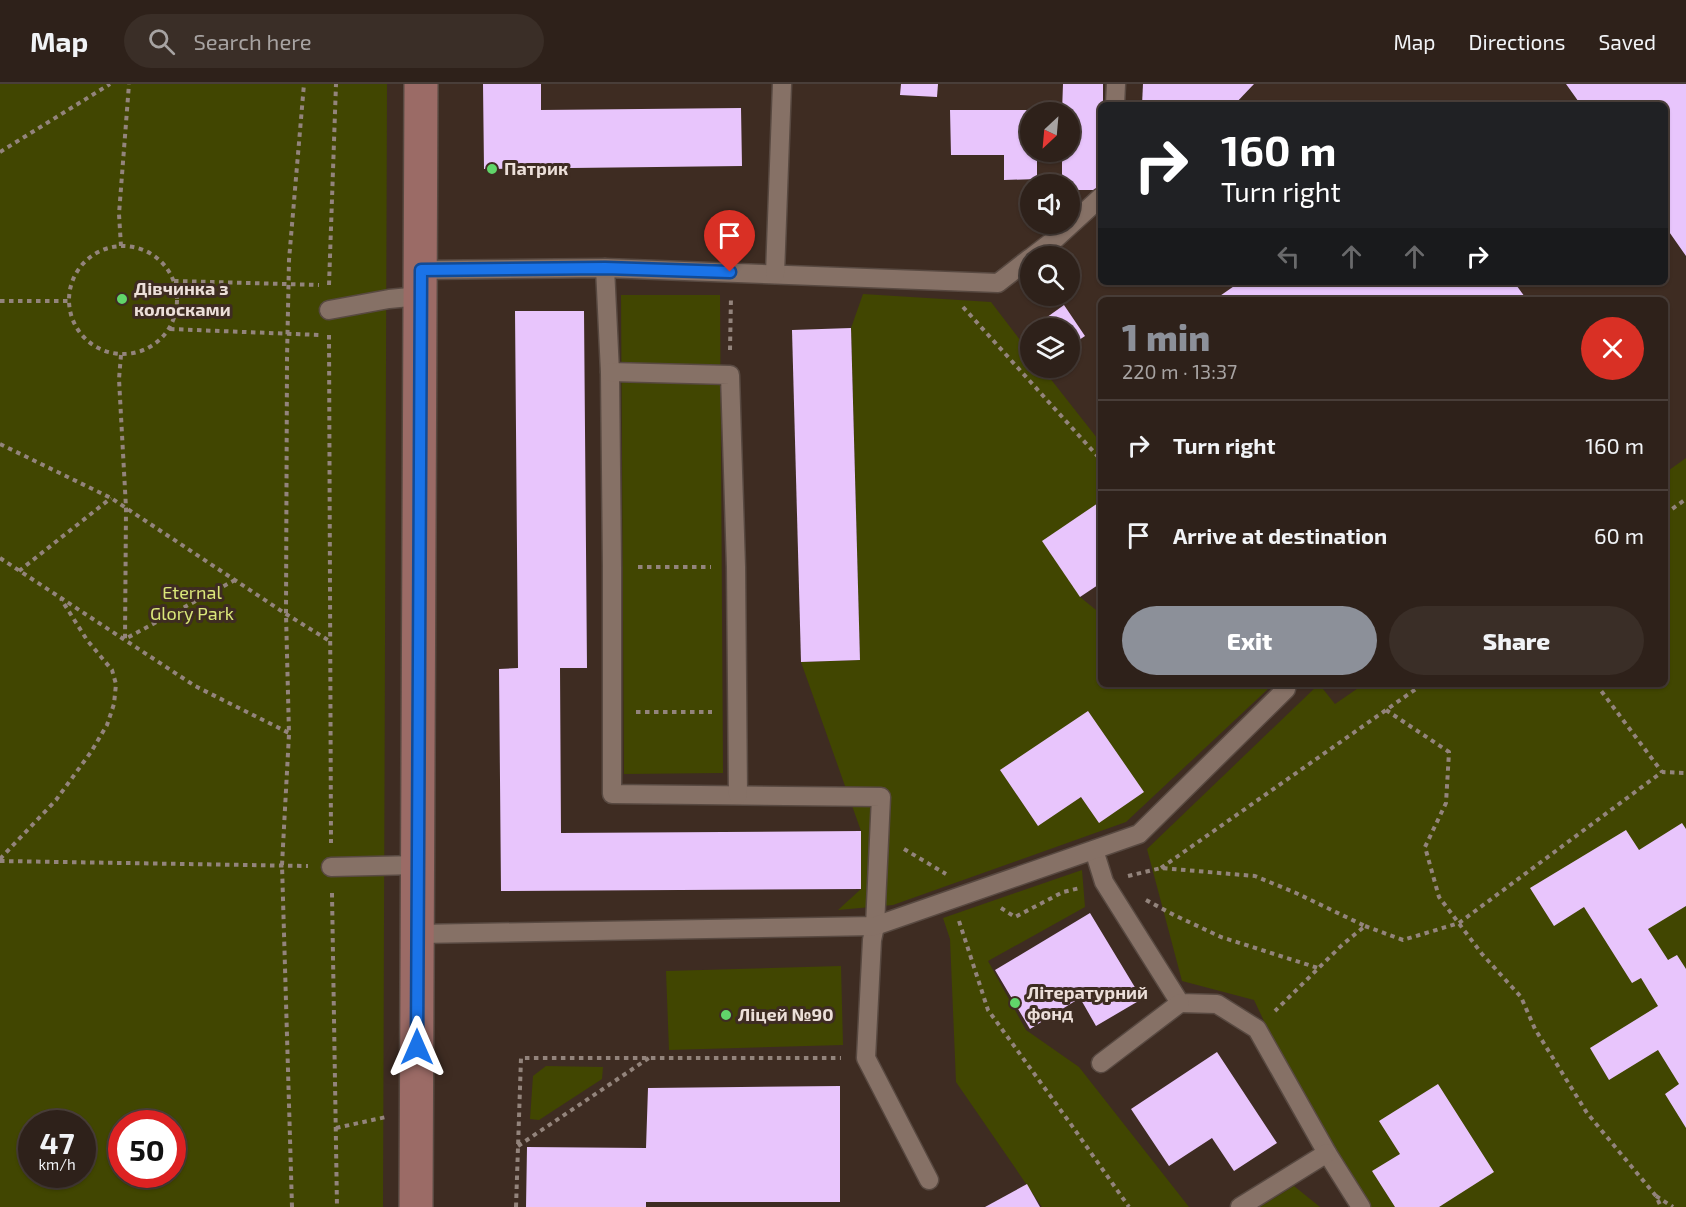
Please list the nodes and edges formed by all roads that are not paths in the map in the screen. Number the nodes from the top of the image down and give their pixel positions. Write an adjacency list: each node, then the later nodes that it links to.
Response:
1 (422, 84): 10 (main road)
2 (782, 84): 9 (lane)
3 (1116, 84): 4 (lane)
4 (1115, 102)
5 (1098, 200): 6 (lane)
6 (1046, 246)
7 (1020, 266): 9 (lane)
8 (605, 268): 9 (lane); 10 (lane); 12 (lane)
9 (775, 274)
10 (420, 283): 11 (lane); 16 (main road)
11 (328, 310)
12 (610, 372): 14 (lane); 14 (lane)
13 (1286, 687): 15 (lane)
14 (738, 795): 18 (lane)
15 (1094, 850): 18 (lane); 20 (lane)
16 (418, 865): 17 (lane); 19 (main road)
17 (331, 867)
18 (875, 926): 19 (lane); 23 (lane)
19 (417, 934): 24 (main road)
20 (1180, 1003): 21 (lane); 22 (lane)
21 (1101, 1063)
22 (1327, 1153): 25 (lane); 26 (lane)
23 (929, 1180)
24 (416, 1207)
25 (1240, 1207)
26 (1361, 1207)

